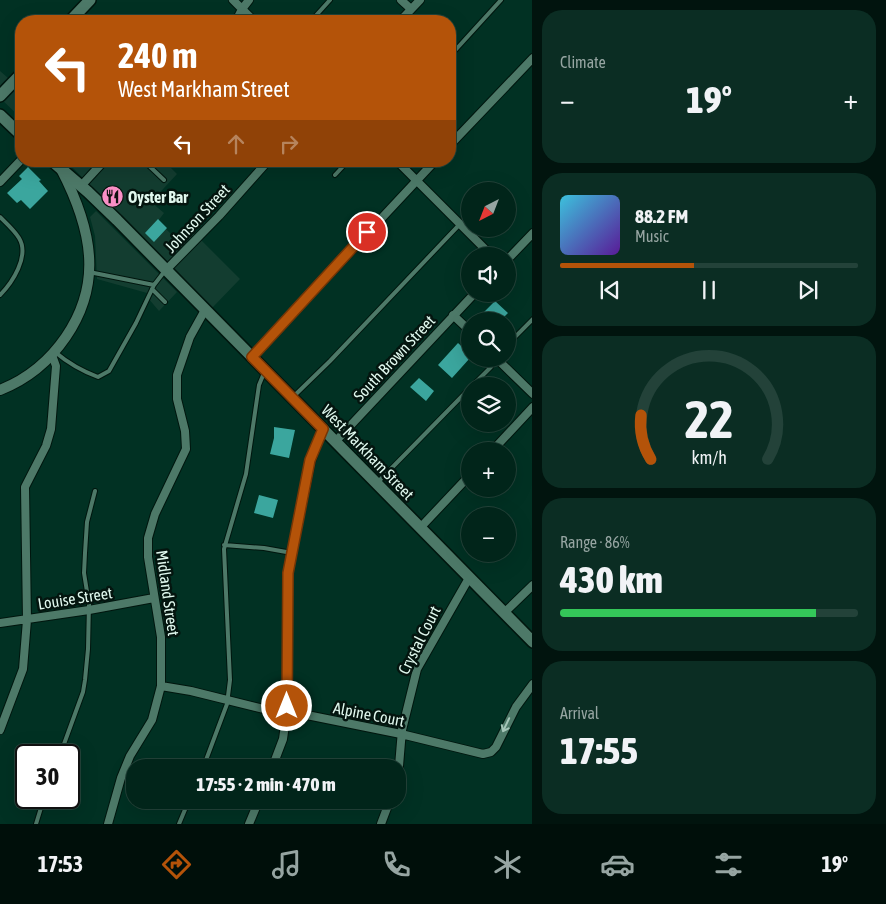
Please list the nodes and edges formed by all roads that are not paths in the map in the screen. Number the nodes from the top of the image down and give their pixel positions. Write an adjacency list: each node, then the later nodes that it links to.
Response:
1 (90, 0): 10 (main road)
2 (233, 0): 8 (street)
3 (250, 0): 8 (street)
4 (330, 0): 13 (lane)
5 (401, 0): 9 (street)
6 (420, 0): 9 (street)
7 (502, 0): 15 (lane)
8 (242, 9): 11 (street); 12 (street)
9 (411, 9): 14 (street)
10 (76, 15)
11 (239, 15)
12 (248, 15)
13 (316, 15)
14 (406, 15)
15 (456, 50)
16 (532, 58): 21 (street)
17 (15, 80): 18 (main road)
18 (0, 96)
19 (0, 115): 20 (main road)
20 (15, 129)
21 (456, 139)
22 (15, 166): 34 (street)
23 (57, 167): 42 (street)
24 (58, 167): 35 (main road, West Markham Street)
25 (98, 167): 35 (street)
26 (150, 167): 32 (lane)
27 (263, 167): 41 (street, Johnson Street)
28 (342, 167): 31 (lane)
29 (403, 167): 33 (street)
30 (429, 167): 33 (street)
31 (335, 175)
32 (164, 180)
33 (417, 180): 37 (street); 53 (street)
34 (0, 182)
35 (80, 186): 41 (main road, West Markham Street)
36 (0, 218): 44 (lane)
37 (460, 224): 39 (street); 61 (lane)
38 (532, 233): 40 (street)
39 (483, 247)
40 (516, 250)
41 (166, 270): 43 (lane); 47 (main road, West Markham Street)
42 (88, 272): 43 (lane); 52 (street)
43 (153, 287): 45 (lane); 52 (lane)
44 (0, 295)
45 (165, 302)
46 (466, 302): 48 (street, South Brown Street)
47 (205, 310): 53 (main road, West Markham Street); 74 (street, Midland Street)
48 (454, 315): 50 (street); 64 (street, South Brown Street)
49 (532, 319): 51 (lane)
50 (461, 322)
51 (516, 336)
52 (53, 354): 58 (street); 77 (street)
53 (252, 357): 56 (main road, West Markham Street)
54 (491, 367): 57 (lane)
55 (505, 367): 59 (street)
56 (266, 371): 61 (main road, West Markham Street); 70 (lane)
57 (481, 377)
58 (0, 390)
59 (532, 394)
60 (461, 397): 66 (lane)
61 (292, 398): 63 (main road, West Markham Street)
62 (532, 407): 65 (street)
63 (323, 429): 64 (main road, West Markham Street); 71 (street)
64 (335, 442): 66 (main road, West Markham Street)
65 (500, 442)
66 (376, 484): 69 (main road, West Markham Street)
67 (461, 485): 69 (street)
68 (95, 491): 75 (lane)
69 (420, 528): 72 (main road, West Markham Street)
70 (224, 545): 71 (lane); 82 (lane)
71 (292, 553): 83 (street)
72 (469, 578): 76 (main road, West Markham Street); 85 (street, Crystal Court)
73 (532, 585): 76 (street)
74 (154, 598): 75 (street, Louise Street); 81 (street, Midland Street)
75 (88, 610): 77 (street, Louise Street); 86 (lane)
76 (504, 613): 79 (main road, West Markham Street)
77 (28, 620): 78 (street, Louise Street); 84 (street)
78 (0, 623)
79 (532, 642)
80 (532, 684): 85 (street, Alpine Court, one-way to 85)
81 (162, 686): 82 (street, Alpine Court); 95 (street, Midland Street)
82 (227, 700): 83 (street, Alpine Court); 87 (lane)
83 (287, 711): 85 (street, Alpine Court); 88 (street)
84 (0, 730)
85 (402, 734): 89 (street, Crystal Court)
86 (64, 744)
87 (206, 759)
88 (275, 759)
89 (400, 759)
90 (41, 809): 94 (lane)
91 (185, 809): 96 (lane)
92 (255, 809): 97 (street)
93 (387, 809): 98 (street)
94 (36, 824)
95 (108, 824)
96 (179, 824)
97 (249, 824)
98 (382, 824)

